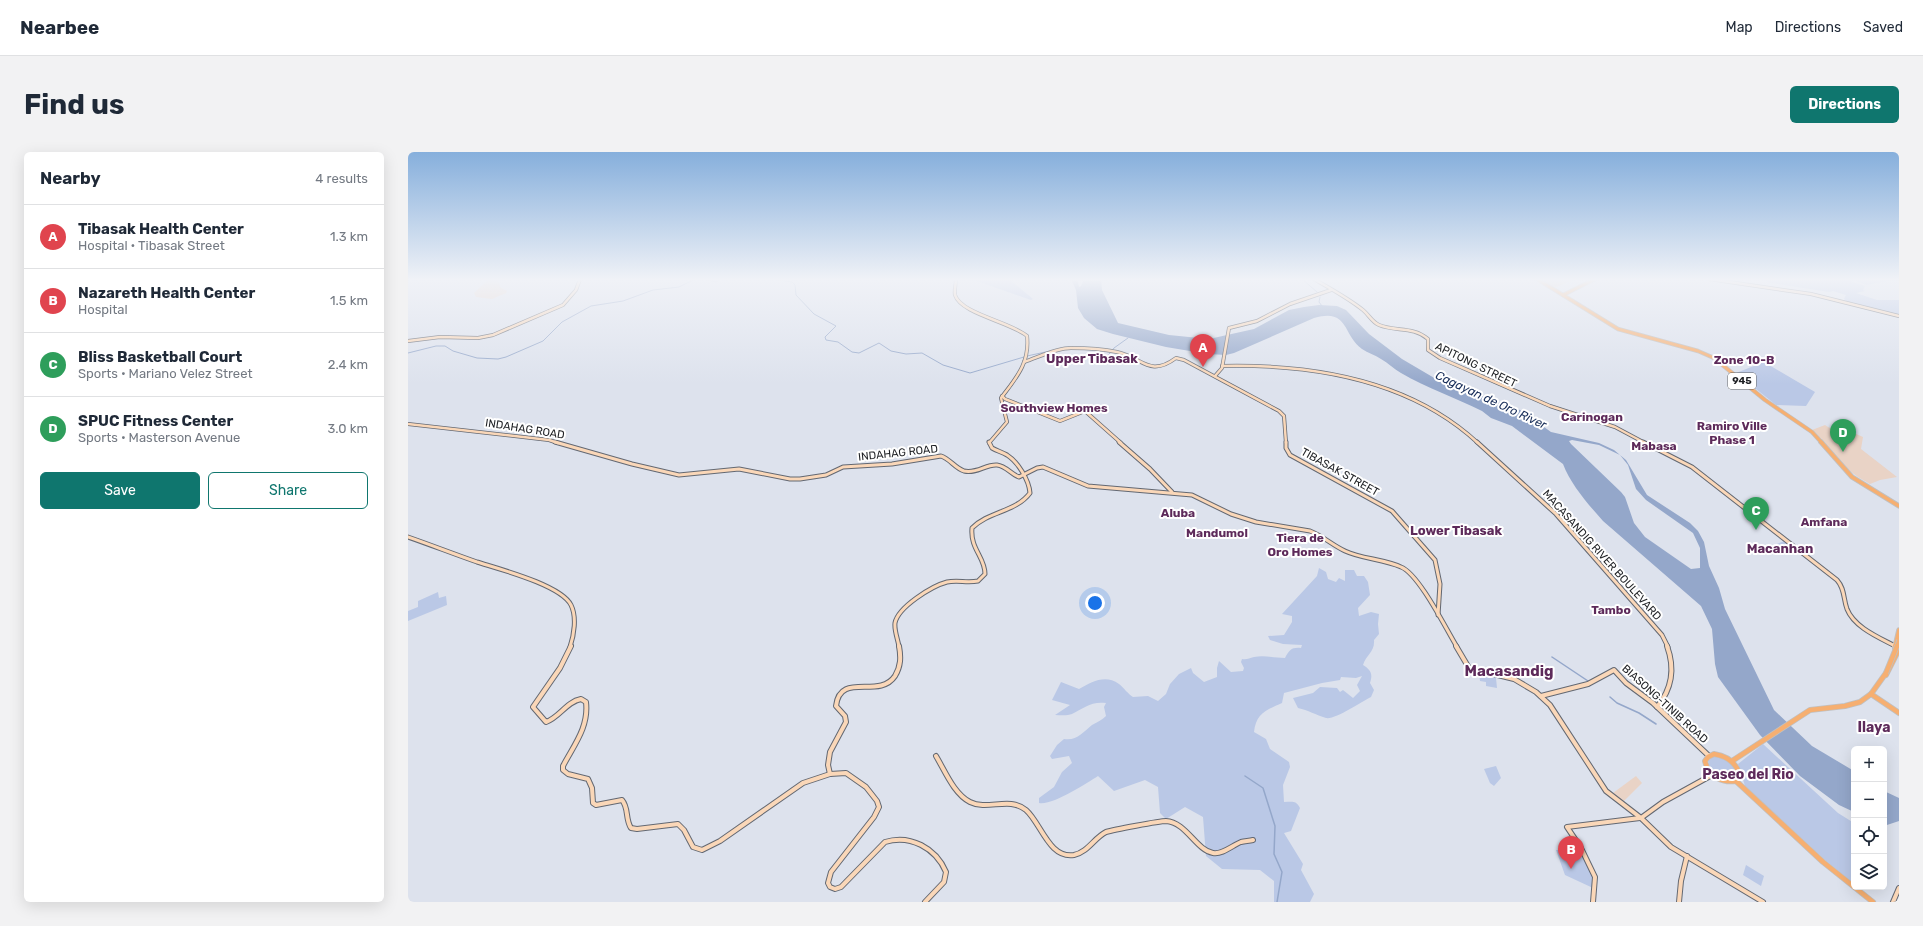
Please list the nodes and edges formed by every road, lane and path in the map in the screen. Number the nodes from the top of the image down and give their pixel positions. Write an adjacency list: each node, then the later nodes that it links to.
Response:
1 (546, 314): 6 (street)
2 (981, 314): 7 (street)
3 (1271, 314): 8 (street)
4 (1367, 314): 20 (street, APITONG STREET)
5 (1594, 314): 16 (main road, 945)
6 (408, 341)
7 (1024, 362): 9 (street, TIBASAK STREET); 10 (street)
8 (1222, 365): 9 (street); 24 (street, MACASANDIG RIVER BOULEVARD)
9 (1215, 376): 18 (street, TIBASAK STREET)
10 (1002, 396): 11 (street); 12 (street)
11 (1005, 399): 12 (street); 15 (street)
12 (1001, 401): 14 (street)
13 (408, 424): 14 (street, INDAHAG ROAD)
14 (1024, 476): 15 (street); 29 (street)
15 (1172, 492): 18 (street)
16 (1899, 506)
17 (408, 537): 29 (street)
18 (1438, 615): 23 (street)
19 (1899, 630): 20 (main road)
20 (1898, 645): 21 (main road, bridge); 21 (main road)
21 (1884, 675): 22 (main road)
22 (1871, 694): 25 (main road); 28 (main road)
23 (1541, 696): 24 (street, BIASONG-TINIB ROAD); 32 (street)
24 (1657, 707): 27 (street, BIASONG-TINIB ROAD)
25 (1899, 713)
26 (936, 756): 33 (street)
27 (1709, 756): 28 (main road); 30 (main road)
28 (1732, 761): 31 (main road)
29 (830, 774): 36 (street)
30 (1712, 775): 31 (main road); 32 (street)
31 (1736, 781): 40 (main road)
32 (1641, 818): 34 (street); 37 (street)
33 (1253, 840)
34 (1687, 856): 38 (street); 39 (street)
35 (1899, 889): 41 (street)
36 (925, 902)
37 (1593, 902)
38 (1679, 902)
39 (1763, 902)
40 (1873, 902)
41 (1893, 902)

